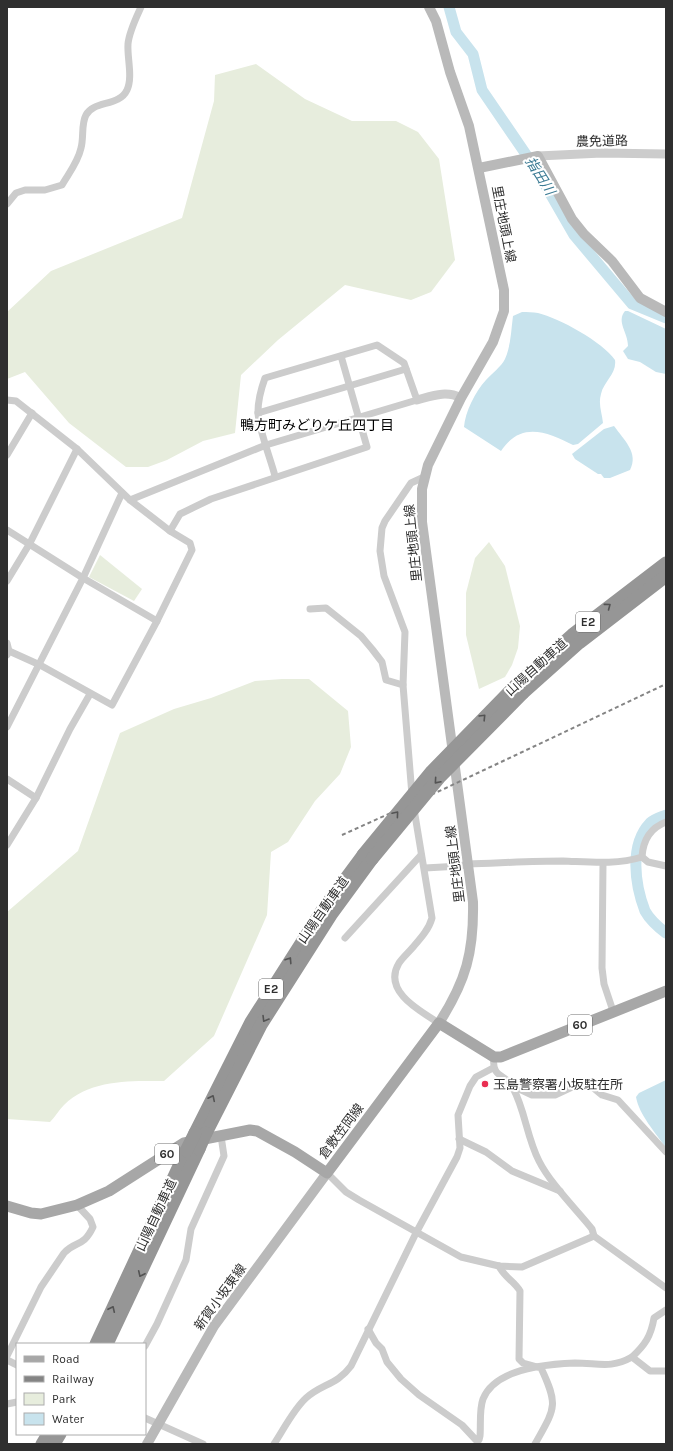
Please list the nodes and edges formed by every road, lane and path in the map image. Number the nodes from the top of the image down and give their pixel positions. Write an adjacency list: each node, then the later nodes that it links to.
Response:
1 (141, 7): 6 (street)
2 (429, 7): 5 (main road, 里庄地頭上線)
3 (666, 154): 4 (street, 農免道路)
4 (531, 157): 5 (main road); 7 (main road)
5 (479, 168): 11 (main road, 里庄地頭上線)
6 (7, 204)
7 (666, 312)
8 (341, 356): 9 (street); 10 (street); 15 (street)
9 (406, 369): 10 (street); 13 (street)
10 (350, 385): 15 (street); 16 (street)
11 (461, 398): 13 (street); 21 (main road, 里庄地頭上線)
12 (7, 400): 14 (street)
13 (416, 400): 16 (street)
14 (32, 413): 18 (street); 19 (street)
15 (258, 413): 17 (street)
16 (360, 416): 17 (street); 20 (street)
17 (266, 445): 20 (street); 23 (street)
18 (77, 449): 22 (street); 26 (street)
19 (7, 455)
20 (275, 476): 25 (street)
21 (424, 477): 35 (street); 46 (main road, 里庄地頭上線)
22 (122, 493): 23 (street); 29 (street)
23 (130, 500): 25 (street)
24 (7, 530): 26 (street)
25 (170, 531): 32 (street)
26 (30, 544): 29 (street); 30 (street)
27 (666, 563): 36 (highway, 山陽自動車道 / E2, one-way to 27)
28 (666, 576): 36 (highway, 山陽自動車道 / E2)
29 (83, 578): 32 (street); 34 (street)
30 (7, 582)
31 (310, 609): 35 (street)
32 (157, 621): 37 (street)
33 (8, 649): 34 (street)
34 (40, 665): 37 (street); 38 (street)
35 (403, 685): 43 (street)
36 (519, 689): 58 (highway, 山陽自動車道 / E2, bridge)
37 (90, 694): 40 (street)
38 (7, 727)
39 (7, 779): 40 (street)
40 (36, 798): 42 (street)
41 (666, 822): 44 (street)
42 (7, 845)
43 (421, 855): 48 (street); 49 (street)
44 (639, 858): 45 (street); 47 (street)
45 (603, 863): 46 (street); 51 (street)
46 (468, 864): 48 (street); 52 (main road, 里庄地頭上線)
47 (666, 866)
48 (425, 868): 52 (street)
49 (345, 938)
50 (666, 991): 51 (main road, 60)
51 (613, 1011): 53 (main road, 60)
52 (439, 1023): 53 (main road); 60 (main road, 倉敷笠岡線)
53 (494, 1057): 54 (street)
54 (493, 1068): 55 (street); 57 (street)
55 (513, 1086): 59 (street); 61 (street)
56 (221, 1136): 60 (main road, 倉敷笠岡線 / 60); 62 (main road, 倉敷笠岡線 / 60); 72 (street)
57 (459, 1139): 61 (street); 64 (street)
58 (192, 1150): 70 (highway, 山陽自動車道 / E2, one-way to 58); 71 (highway, 山陽自動車道 / E2, one-way to 71)
59 (666, 1152)
60 (327, 1173): 64 (street); 80 (main road, 新賀小坂東線)
61 (562, 1191): 65 (street)
62 (77, 1205): 63 (main road, 倉敷笠岡線 / 60); 73 (street)
63 (7, 1206)
64 (416, 1233): 66 (street); 69 (street)
65 (594, 1236): 66 (street); 67 (street)
66 (499, 1266): 77 (street)
67 (666, 1288)
68 (666, 1310): 74 (street)
69 (368, 1329): 77 (street); 87 (street)
70 (96, 1343)
71 (108, 1343)
72 (146, 1344)
73 (7, 1356)
74 (632, 1357): 77 (street); 78 (street)
75 (7, 1360): 76 (street)
76 (16, 1364)
77 (541, 1368): 88 (street)
78 (666, 1371)
79 (146, 1418): 80 (street)
80 (159, 1423): 85 (main road, 新賀小坂東線); 86 (street)
81 (47, 1435): 83 (highway)
82 (59, 1435): 84 (highway)
83 (42, 1444)
84 (54, 1444)
85 (147, 1444)
86 (203, 1444)
87 (274, 1444)
88 (535, 1444)

